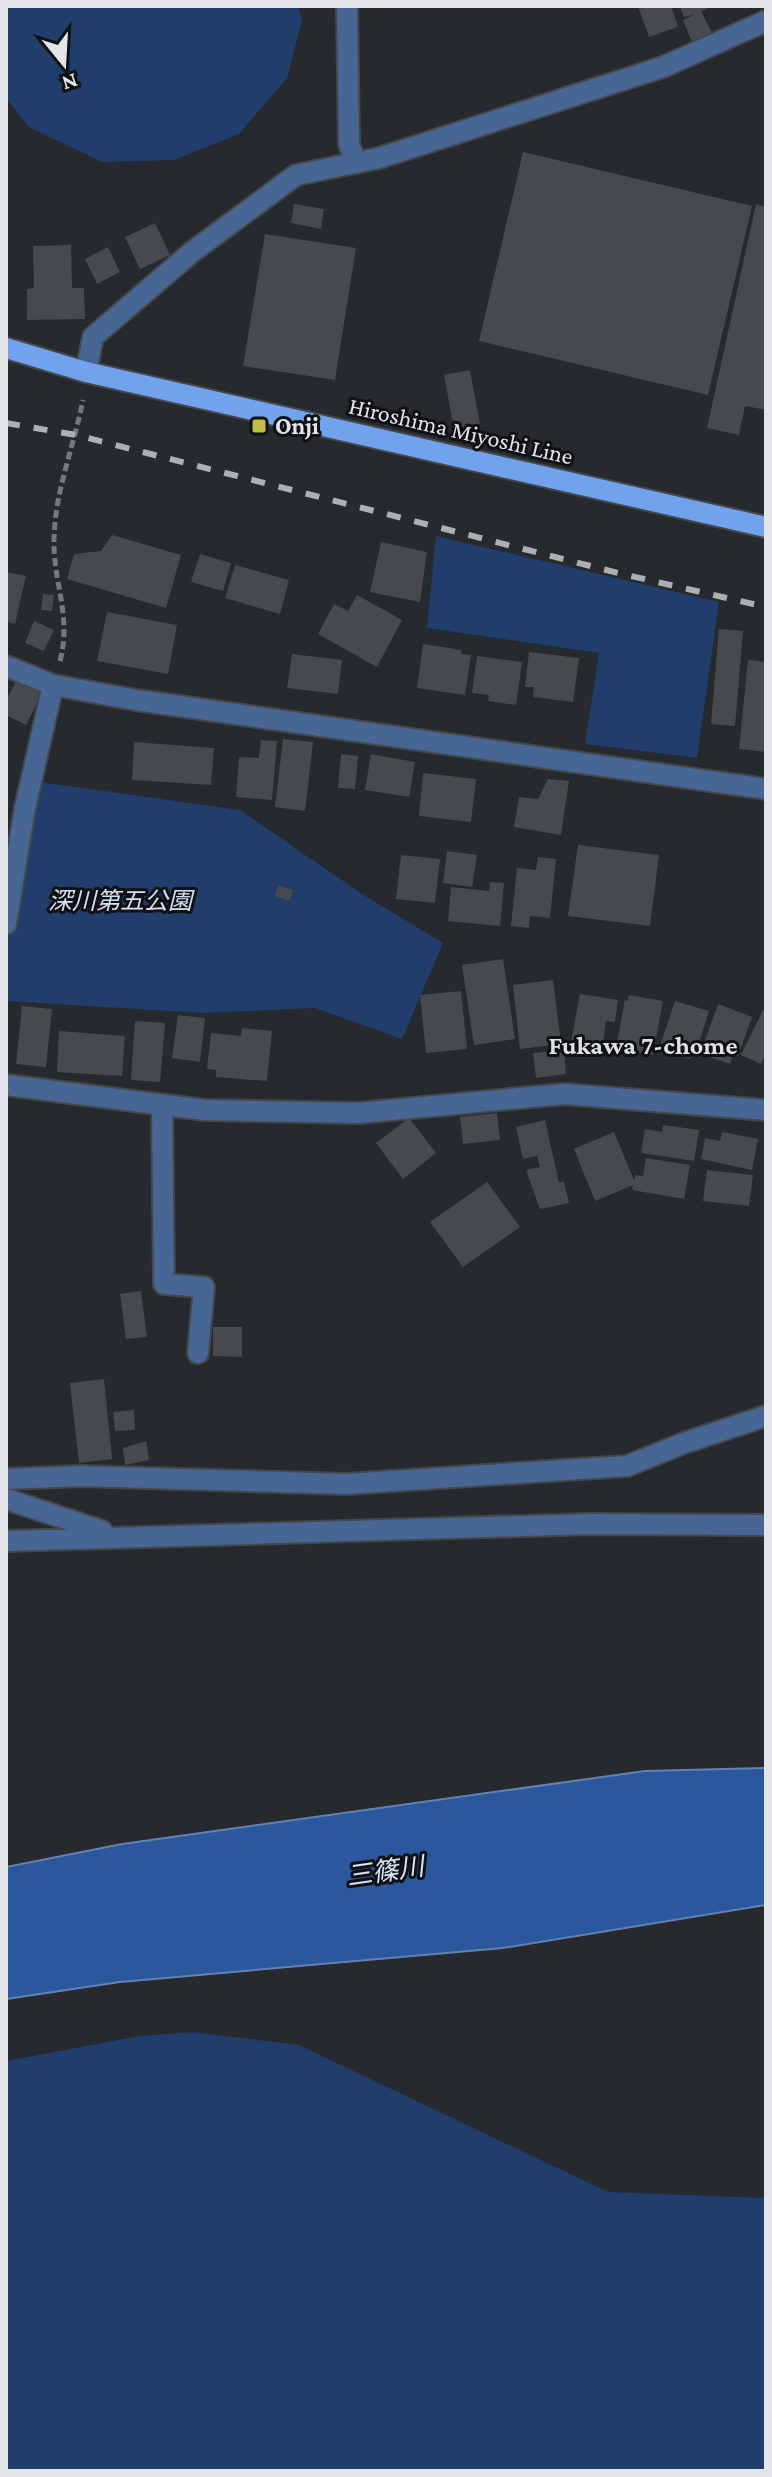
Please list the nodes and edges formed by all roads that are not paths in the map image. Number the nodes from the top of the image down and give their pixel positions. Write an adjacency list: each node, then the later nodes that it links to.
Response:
1 (347, 6): 3 (street)
2 (766, 21): 3 (street)
3 (356, 163): 5 (street)
4 (6, 348): 5 (main road, Hiroshima Miyoshi Line)
5 (86, 372): 6 (main road, Hiroshima Miyoshi Line)
6 (766, 527)
7 (6, 666): 8 (street)
8 (53, 685): 9 (street); 10 (street)
9 (766, 789)
10 (6, 924)
11 (6, 1085): 12 (street)
12 (162, 1105): 13 (street); 14 (street)
13 (766, 1110)
14 (198, 1353)
15 (766, 1416): 16 (street)
16 (6, 1479)
17 (6, 1499): 19 (street)
18 (766, 1525): 19 (street)
19 (114, 1535): 20 (street)
20 (6, 1541)

